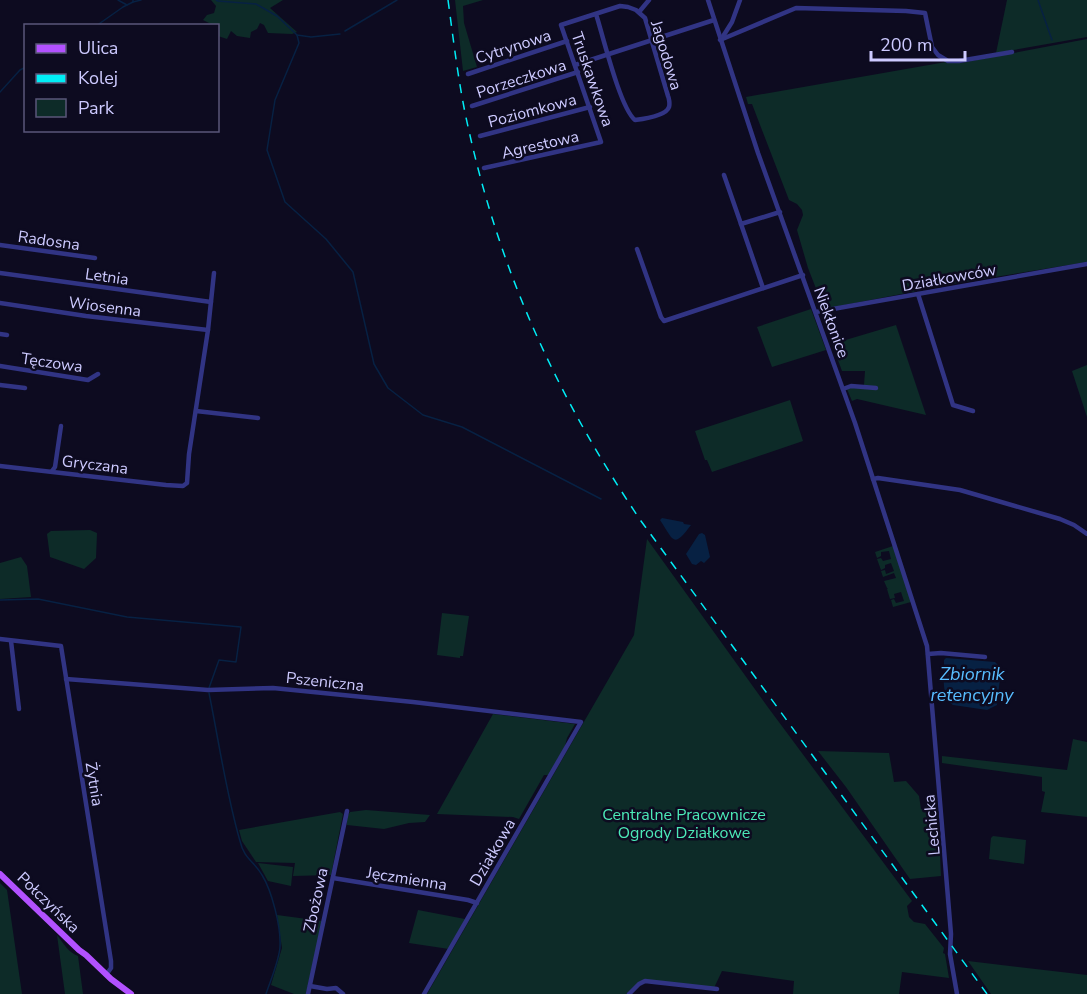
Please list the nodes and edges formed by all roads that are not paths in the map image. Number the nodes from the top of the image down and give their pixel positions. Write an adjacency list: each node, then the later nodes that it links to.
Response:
1 (649, 0): 4 (street)
2 (708, 0): 6 (street, Niekłonice)
3 (740, 0): 9 (street)
4 (639, 12): 5 (street, Jagodowa); 8 (street, Jagodowa)
5 (596, 14): 7 (street, Jagodowa); 12 (street, Jagodowa)
6 (714, 20): 8 (street); 9 (street, Niekłonice)
7 (561, 25): 10 (street, Truskawkowa)
8 (651, 40): 12 (street); 12 (street, Jagodowa)
9 (720, 40): 11 (street); 22 (street, Niekłonice)
10 (567, 41): 13 (street, Truskawkowa); 15 (street, Cytrynowa)
11 (1012, 52)
12 (608, 53): 13 (street)
13 (575, 65): 14 (street, Truskawkowa)
14 (578, 72): 16 (street, Porzeczkowa); 17 (street, Truskawkowa)
15 (468, 74)
16 (472, 106)
17 (590, 107): 18 (street, Poziomkowa); 19 (street, Truskawkowa)
18 (480, 136)
19 (602, 142): 20 (street, Agrestowa)
20 (484, 168)
21 (724, 175): 23 (street)
22 (780, 212): 23 (street); 30 (street, Niekłonice)
23 (741, 224): 31 (street)
24 (0, 244): 26 (street, Radosna)
25 (637, 249): 31 (street)
26 (95, 258)
27 (1087, 264): 32 (street, Działkowców)
28 (0, 273): 33 (street, Letnia)
29 (214, 273): 33 (street)
30 (803, 276): 31 (street); 35 (street, Niekłonice)
31 (763, 288)
32 (918, 294): 35 (street, Działkowców); 46 (street)
33 (211, 302): 36 (street)
34 (0, 303): 36 (street, Wiosenna)
35 (816, 312): 44 (street, Niekłonice)
36 (208, 330): 45 (street)
37 (0, 334): 38 (street)
38 (7, 335)
39 (0, 366): 40 (street, Tęczowa)
40 (98, 374)
41 (0, 385): 42 (street)
42 (25, 388)
43 (876, 388): 44 (street)
44 (843, 389): 51 (street, Niekłonice)
45 (196, 411): 47 (street); 50 (street, Gryczana)
46 (973, 411)
47 (258, 418)
48 (61, 426): 50 (street)
49 (0, 466): 50 (street, Gryczana)
50 (52, 471)
51 (873, 479): 52 (street); 55 (street, Niekłonice)
52 (1087, 534)
53 (0, 639): 54 (street, Żytnia)
54 (11, 640): 57 (street, Żytnia); 58 (street)
55 (928, 654): 56 (street); 72 (street, Lechicka)
56 (985, 657)
57 (66, 679): 59 (street, Pszeniczna); 64 (street, Żytnia)
58 (19, 709)
59 (581, 722): 63 (street, Działkowa)
60 (347, 811): 62 (street, Zbożowa)
61 (0, 874): 64 (main road, Połczyńska)
62 (333, 878): 63 (street, Jęczmienna); 65 (street, Zbożowa)
63 (477, 903): 70 (street, Działkowa)
64 (106, 975): 67 (main road, Połczyńska)
65 (310, 986): 68 (street, Zbożowa); 69 (street)
66 (717, 990): 71 (street)
67 (131, 994)
68 (308, 994)
69 (343, 994)
70 (424, 994)
71 (629, 994)
72 (957, 994)

